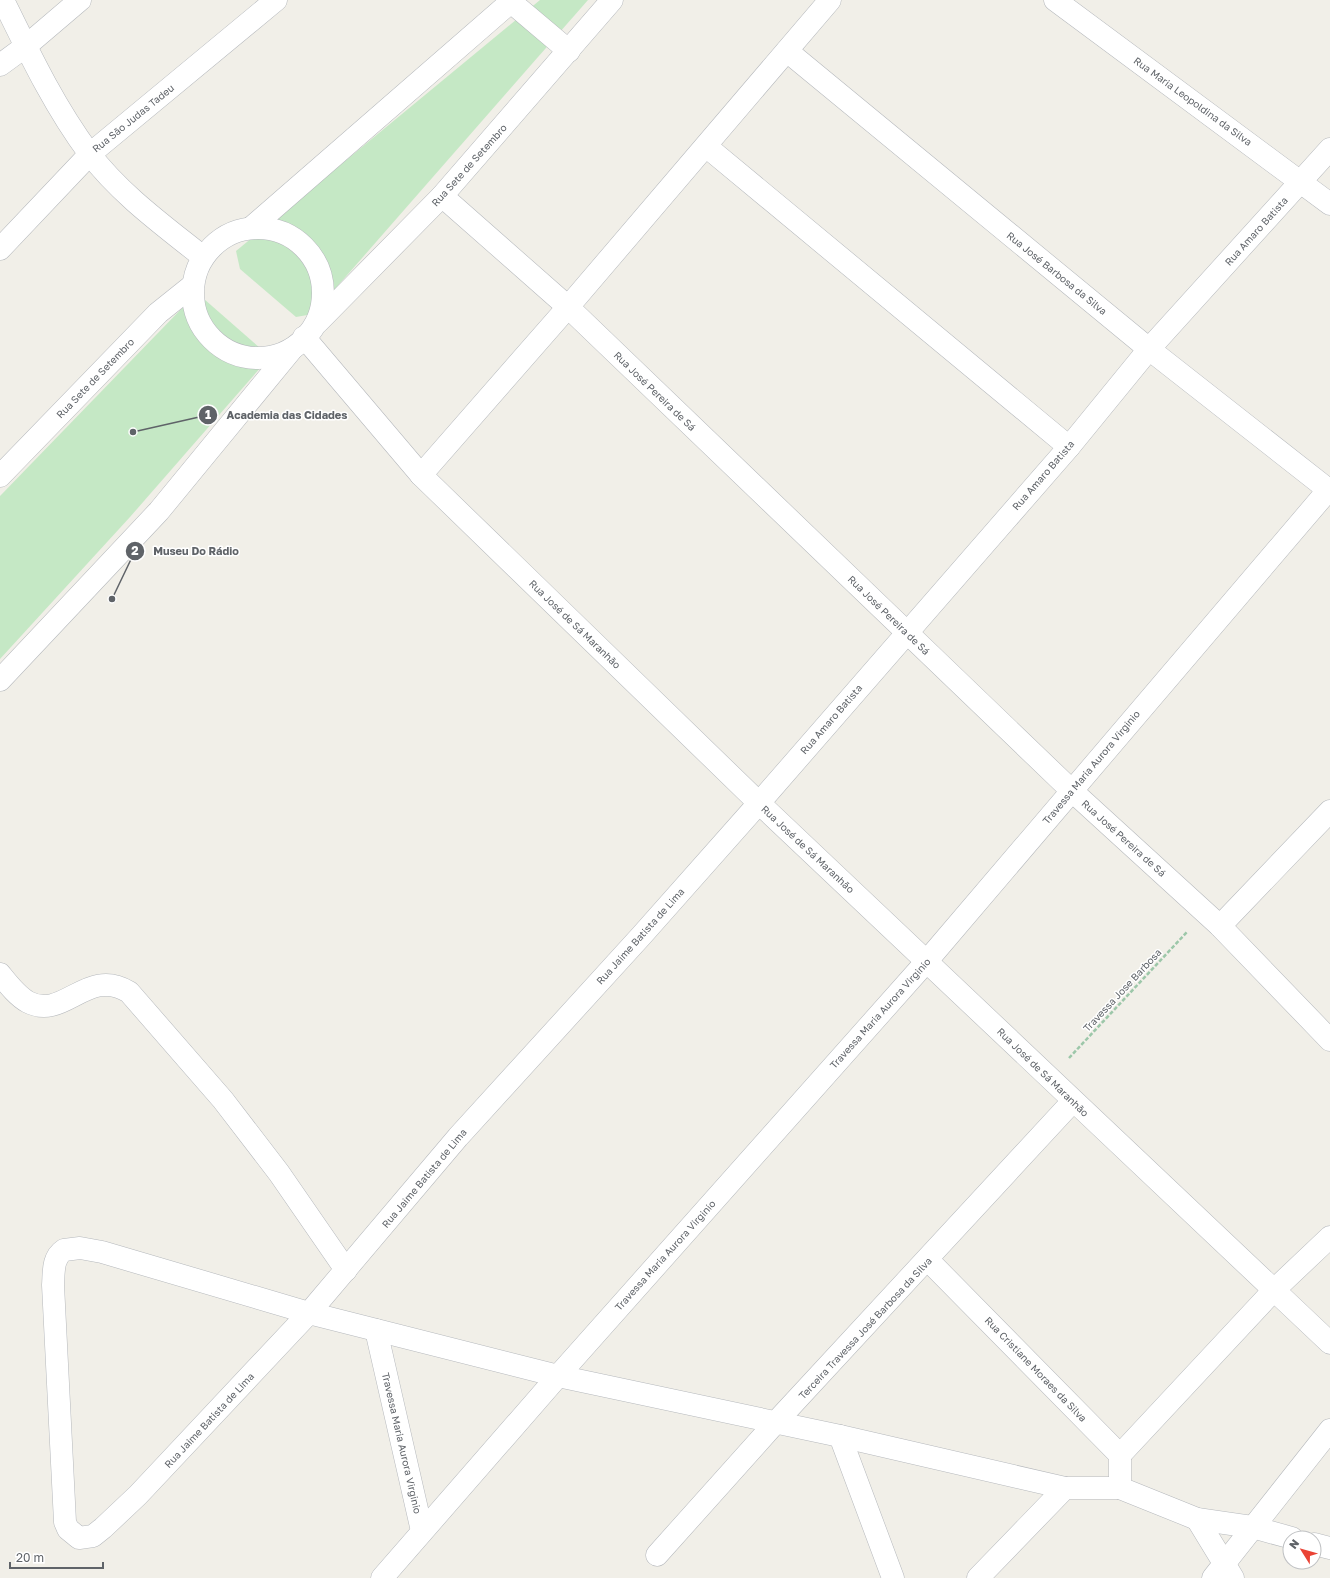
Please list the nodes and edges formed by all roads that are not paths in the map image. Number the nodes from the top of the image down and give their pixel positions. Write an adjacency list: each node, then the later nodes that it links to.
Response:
1 (3, 0): 8 (street)
2 (80, 0): 8 (street)
3 (276, 0): 14 (street, Rua São Judas Tadeu)
4 (612, 0): 9 (street, Rua Sete de Setembro)
5 (830, 0): 10 (street)
6 (1055, 0): 15 (street, Rua Maria Leopoldina da Silva)
7 (512, 1): 9 (street); 18 (street)
8 (26, 46): 11 (street); 14 (street)
9 (569, 50): 16 (street, Rua Sete de Setembro)
10 (787, 51): 12 (street); 24 (street, Rua José Barbosa da Silva)
11 (0, 65)
12 (707, 147): 22 (street); 25 (street)
13 (1330, 149): 15 (street, Rua Amaro Batista)
14 (90, 154): 19 (street, Rua São Judas Tadeu); 20 (street)
15 (1301, 181): 17 (street, Rua Maria Leopoldina da Silva); 24 (street, Rua Amaro Batista)
16 (442, 196): 22 (street, Rua José Pereira de Sá); 23 (street, Rua Sete de Setembro)
17 (1330, 204)
18 (252, 227): 20 (street); 23 (street)
19 (0, 249)
20 (203, 257): 21 (street)
21 (193, 285): 23 (street); 27 (street, Rua Sete de Setembro)
22 (568, 307): 26 (street); 29 (street, Rua José Pereira de Sá)
23 (305, 336): 26 (street, Rua José de Sá Maranhão); 30 (street, Rua Sete de Setembro)
24 (1149, 349): 25 (street, Rua Amaro Batista); 28 (street, Rua José Barbosa da Silva)
25 (1069, 447): 29 (street, Rua Amaro Batista)
26 (421, 474): 32 (street, Rua José de Sá Maranhão)
27 (0, 476)
28 (1329, 490): 31 (street, Travessa Maria Aurora Virginio)
29 (906, 631): 31 (street, Rua José Pereira de Sá); 32 (street, Rua Amaro Batista)
30 (0, 680)
31 (1071, 790): 34 (street, Rua José Pereira de Sá); 35 (street, Travessa Maria Aurora Virginio)
32 (759, 803): 35 (street, Rua José de Sá Maranhão); 41 (street, Rua Jaime Batista de Lima)
33 (1330, 811): 34 (street)
34 (1212, 919): 37 (street, Rua José Pereira de Sá)
35 (926, 962): 38 (street, Rua José de Sá Maranhão); 46 (street, Travessa Maria Aurora Virginio)
36 (0, 974): 41 (street)
37 (1330, 1040)
38 (1073, 1101): 40 (street, Terceira Travessa José Barbosa da Silva); 42 (street, Rua José de Sá Maranhão)
39 (1330, 1237): 42 (street)
40 (928, 1260): 47 (street, Terceira Travessa José Barbosa da Silva); 50 (street, Rua Cristiane Moraes da Silva)
41 (346, 1270): 43 (street, Rua Jaime Batista de Lima)
42 (1273, 1291): 45 (street, Rua José de Sá Maranhão); 50 (street)
43 (309, 1313): 43 (street, Rua Jaime Batista de Lima); 44 (street)
44 (376, 1330): 46 (street); 55 (street, Travessa Maria Aurora Virginio)
45 (1330, 1343)
46 (558, 1376): 47 (street); 55 (street, Travessa Maria Aurora Virginio)
47 (776, 1422): 49 (street); 57 (street, Terceira Travessa José Barbosa da Silva)
48 (1330, 1430): 54 (street)
49 (840, 1436): 51 (street); 61 (street)
50 (1120, 1455): 52 (street)
51 (1065, 1488): 52 (street); 59 (street)
52 (1120, 1488): 53 (street)
53 (1197, 1519): 54 (street); 58 (street)
54 (1252, 1527): 56 (street); 58 (street)
55 (422, 1531): 60 (street, Travessa Maria Aurora Virginio)
56 (1282, 1535)
57 (657, 1555)
58 (1223, 1573)
59 (982, 1576)
60 (382, 1578)
61 (893, 1578)

